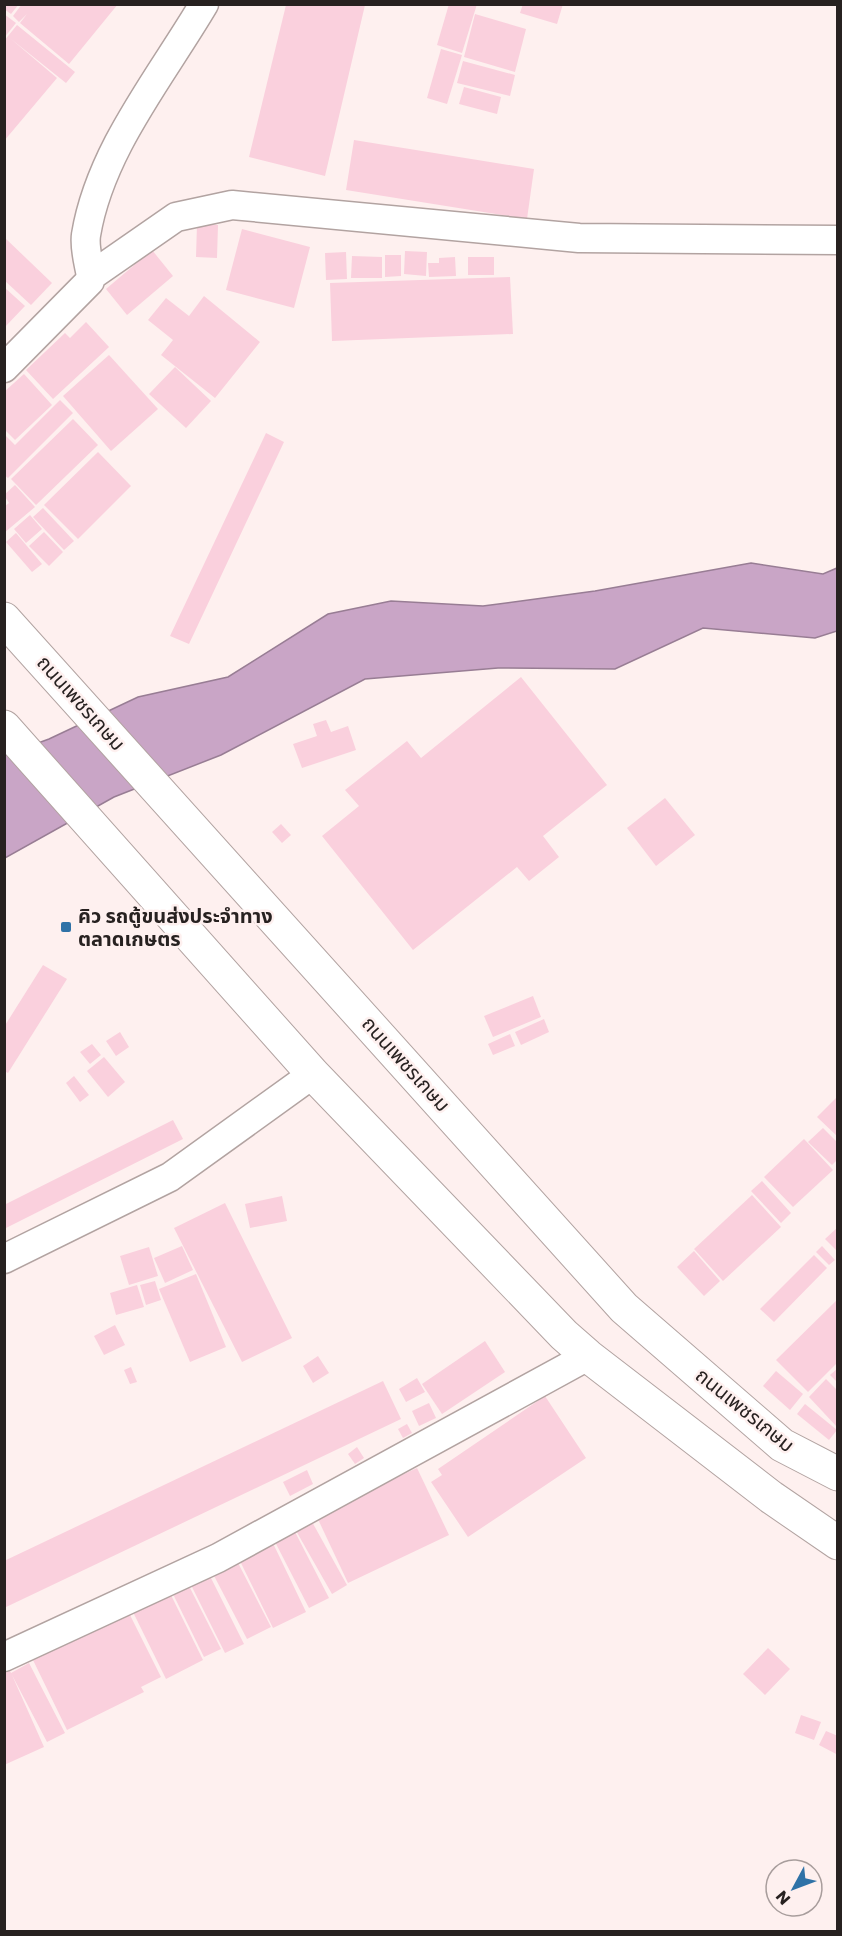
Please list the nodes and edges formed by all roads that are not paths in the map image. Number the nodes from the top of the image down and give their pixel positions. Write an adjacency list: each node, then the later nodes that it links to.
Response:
1 (204, 4): 3 (street)
2 (837, 240): 3 (street)
3 (91, 276): 4 (street)
4 (4, 368)
5 (12, 627): 10 (main road, ถนนเพชรเกษม)
6 (4, 727): 7 (main road)
7 (313, 1074): 8 (street); 9 (main road)
8 (4, 1259)
9 (588, 1356): 11 (main road); 12 (street)
10 (837, 1474)
11 (837, 1543)
12 (4, 1657)

